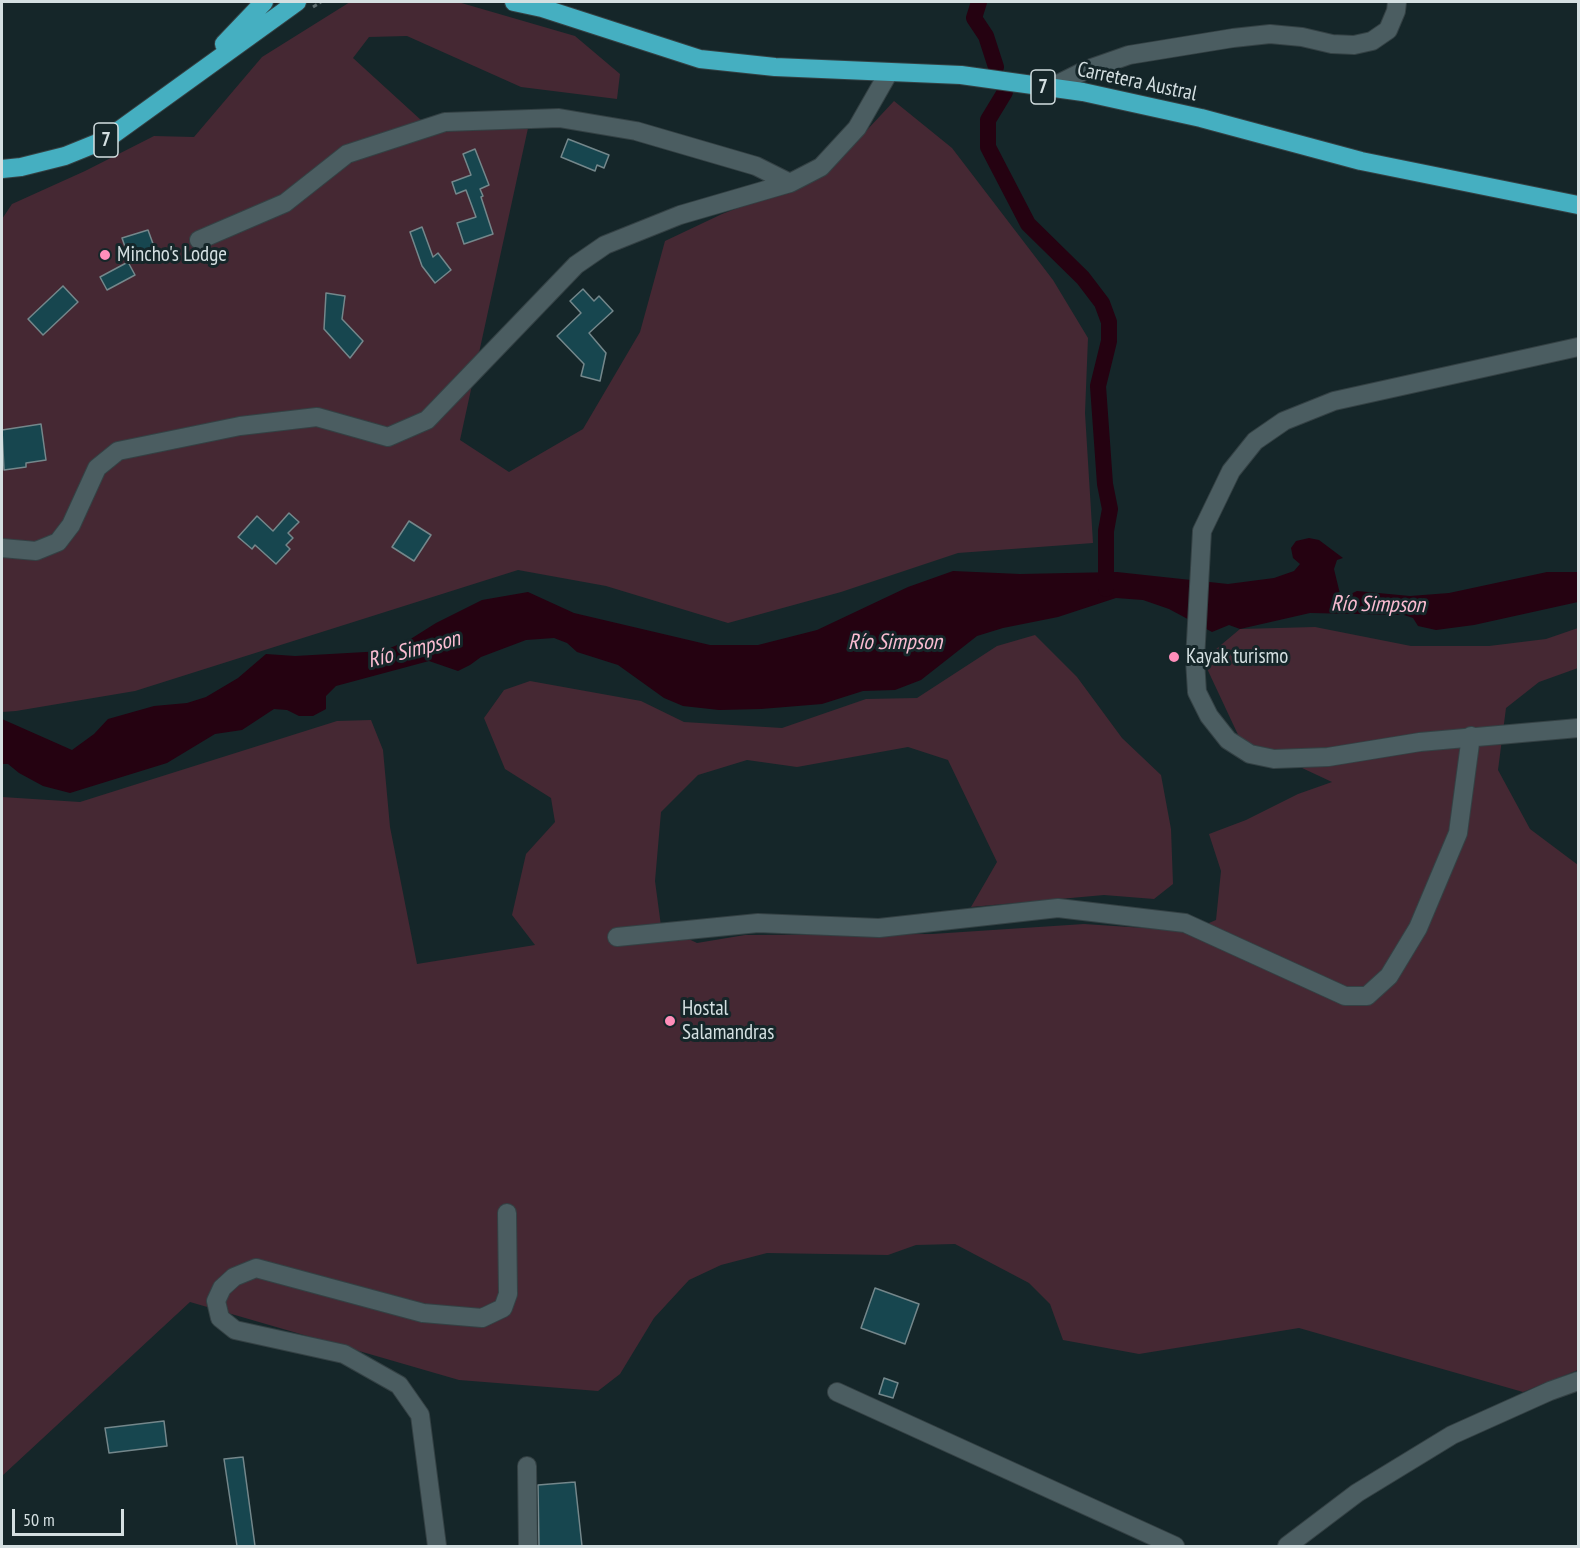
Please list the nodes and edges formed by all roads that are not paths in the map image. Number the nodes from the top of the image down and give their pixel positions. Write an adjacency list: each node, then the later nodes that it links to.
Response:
1 (264, 2): 7 (highway, 7)
2 (297, 2): 7 (highway, 7)
3 (514, 2): 5 (highway, Carretera Austral / 7)
4 (1397, 2): 8 (street)
5 (535, 5): 6 (highway, Carretera Austral / 7)
6 (889, 72): 8 (highway, Carretera Austral / 7); 10 (street)
7 (194, 77): 9 (highway, 7)
8 (1050, 88): 11 (highway, Carretera Austral / 7)
9 (2, 169)
10 (790, 183): 12 (street); 14 (street)
11 (1578, 205)
12 (199, 240)
13 (1578, 347): 16 (street)
14 (2, 548)
15 (1578, 728): 16 (street)
16 (1471, 736): 17 (street)
17 (617, 937)
18 (507, 1213): 22 (street)
19 (1578, 1381): 25 (street)
20 (837, 1392): 24 (street)
21 (527, 1466): 23 (street)
22 (437, 1546)
23 (528, 1546)
24 (1175, 1546)
25 (1287, 1546)

